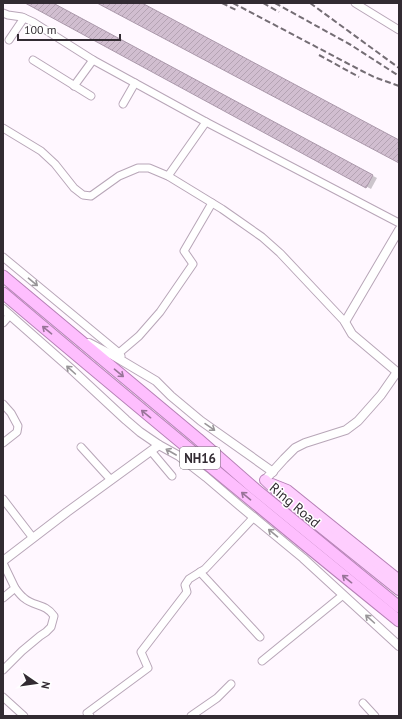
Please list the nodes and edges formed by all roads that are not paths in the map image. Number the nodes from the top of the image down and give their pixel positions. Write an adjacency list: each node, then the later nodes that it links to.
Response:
1 (355, 3): 4 (street)
2 (3, 13): 3 (street)
3 (24, 18): 5 (street); 7 (street)
4 (399, 30)
5 (9, 40)
6 (33, 60): 9 (street)
7 (93, 60): 8 (street); 9 (street)
8 (135, 83): 11 (street); 12 (street)
9 (74, 86): 10 (street)
10 (91, 96)
11 (123, 104)
12 (206, 122): 14 (street); 16 (street)
13 (3, 128): 14 (street)
14 (168, 176): 15 (street)
15 (212, 202): 23 (street); 26 (street)
16 (399, 223)
17 (399, 230): 23 (street)
18 (3, 257): 26 (street, one-way to 26)
19 (3, 276): 25 (highway, NH16)
20 (3, 293): 50 (highway, NH16, one-way to 20)
21 (3, 309): 22 (street)
22 (10, 315): 24 (street); 31 (street, one-way to 22)
23 (345, 322): 28 (street)
24 (3, 324)
25 (74, 335): 27 (street); 38 (highway, NH16, one-way to 38)
26 (119, 353): 27 (street)
27 (125, 363): 34 (street, one-way to 34)
28 (398, 370): 34 (street)
29 (3, 404): 30 (street)
30 (3, 443)
31 (159, 445): 33 (street); 40 (street, one-way to 31)
32 (80, 447): 36 (street)
33 (151, 451): 35 (street); 36 (street)
34 (272, 472): 37 (street)
35 (172, 476)
36 (111, 480): 41 (street)
37 (265, 480): 38 (main road); 44 (main road, Ring Road); 46 (main road, Ring Road)
38 (255, 489): 49 (highway, NH16)
39 (3, 499): 41 (street)
40 (254, 517): 43 (street); 47 (street, one-way to 40)
41 (33, 538): 42 (street)
42 (3, 562): 45 (street)
43 (200, 572): 51 (street); 59 (street)
44 (399, 580)
45 (15, 588): 48 (street); 54 (street)
46 (399, 590)
47 (343, 595): 52 (street, one-way to 47); 53 (street)
48 (3, 598)
49 (399, 607)
50 (399, 621)
51 (260, 637)
52 (399, 646)
53 (262, 660)
54 (3, 670)
55 (231, 684): 60 (street)
56 (3, 696): 58 (street)
57 (363, 703): 61 (street)
58 (24, 716)
59 (90, 716)
60 (191, 716)
61 (375, 716)

